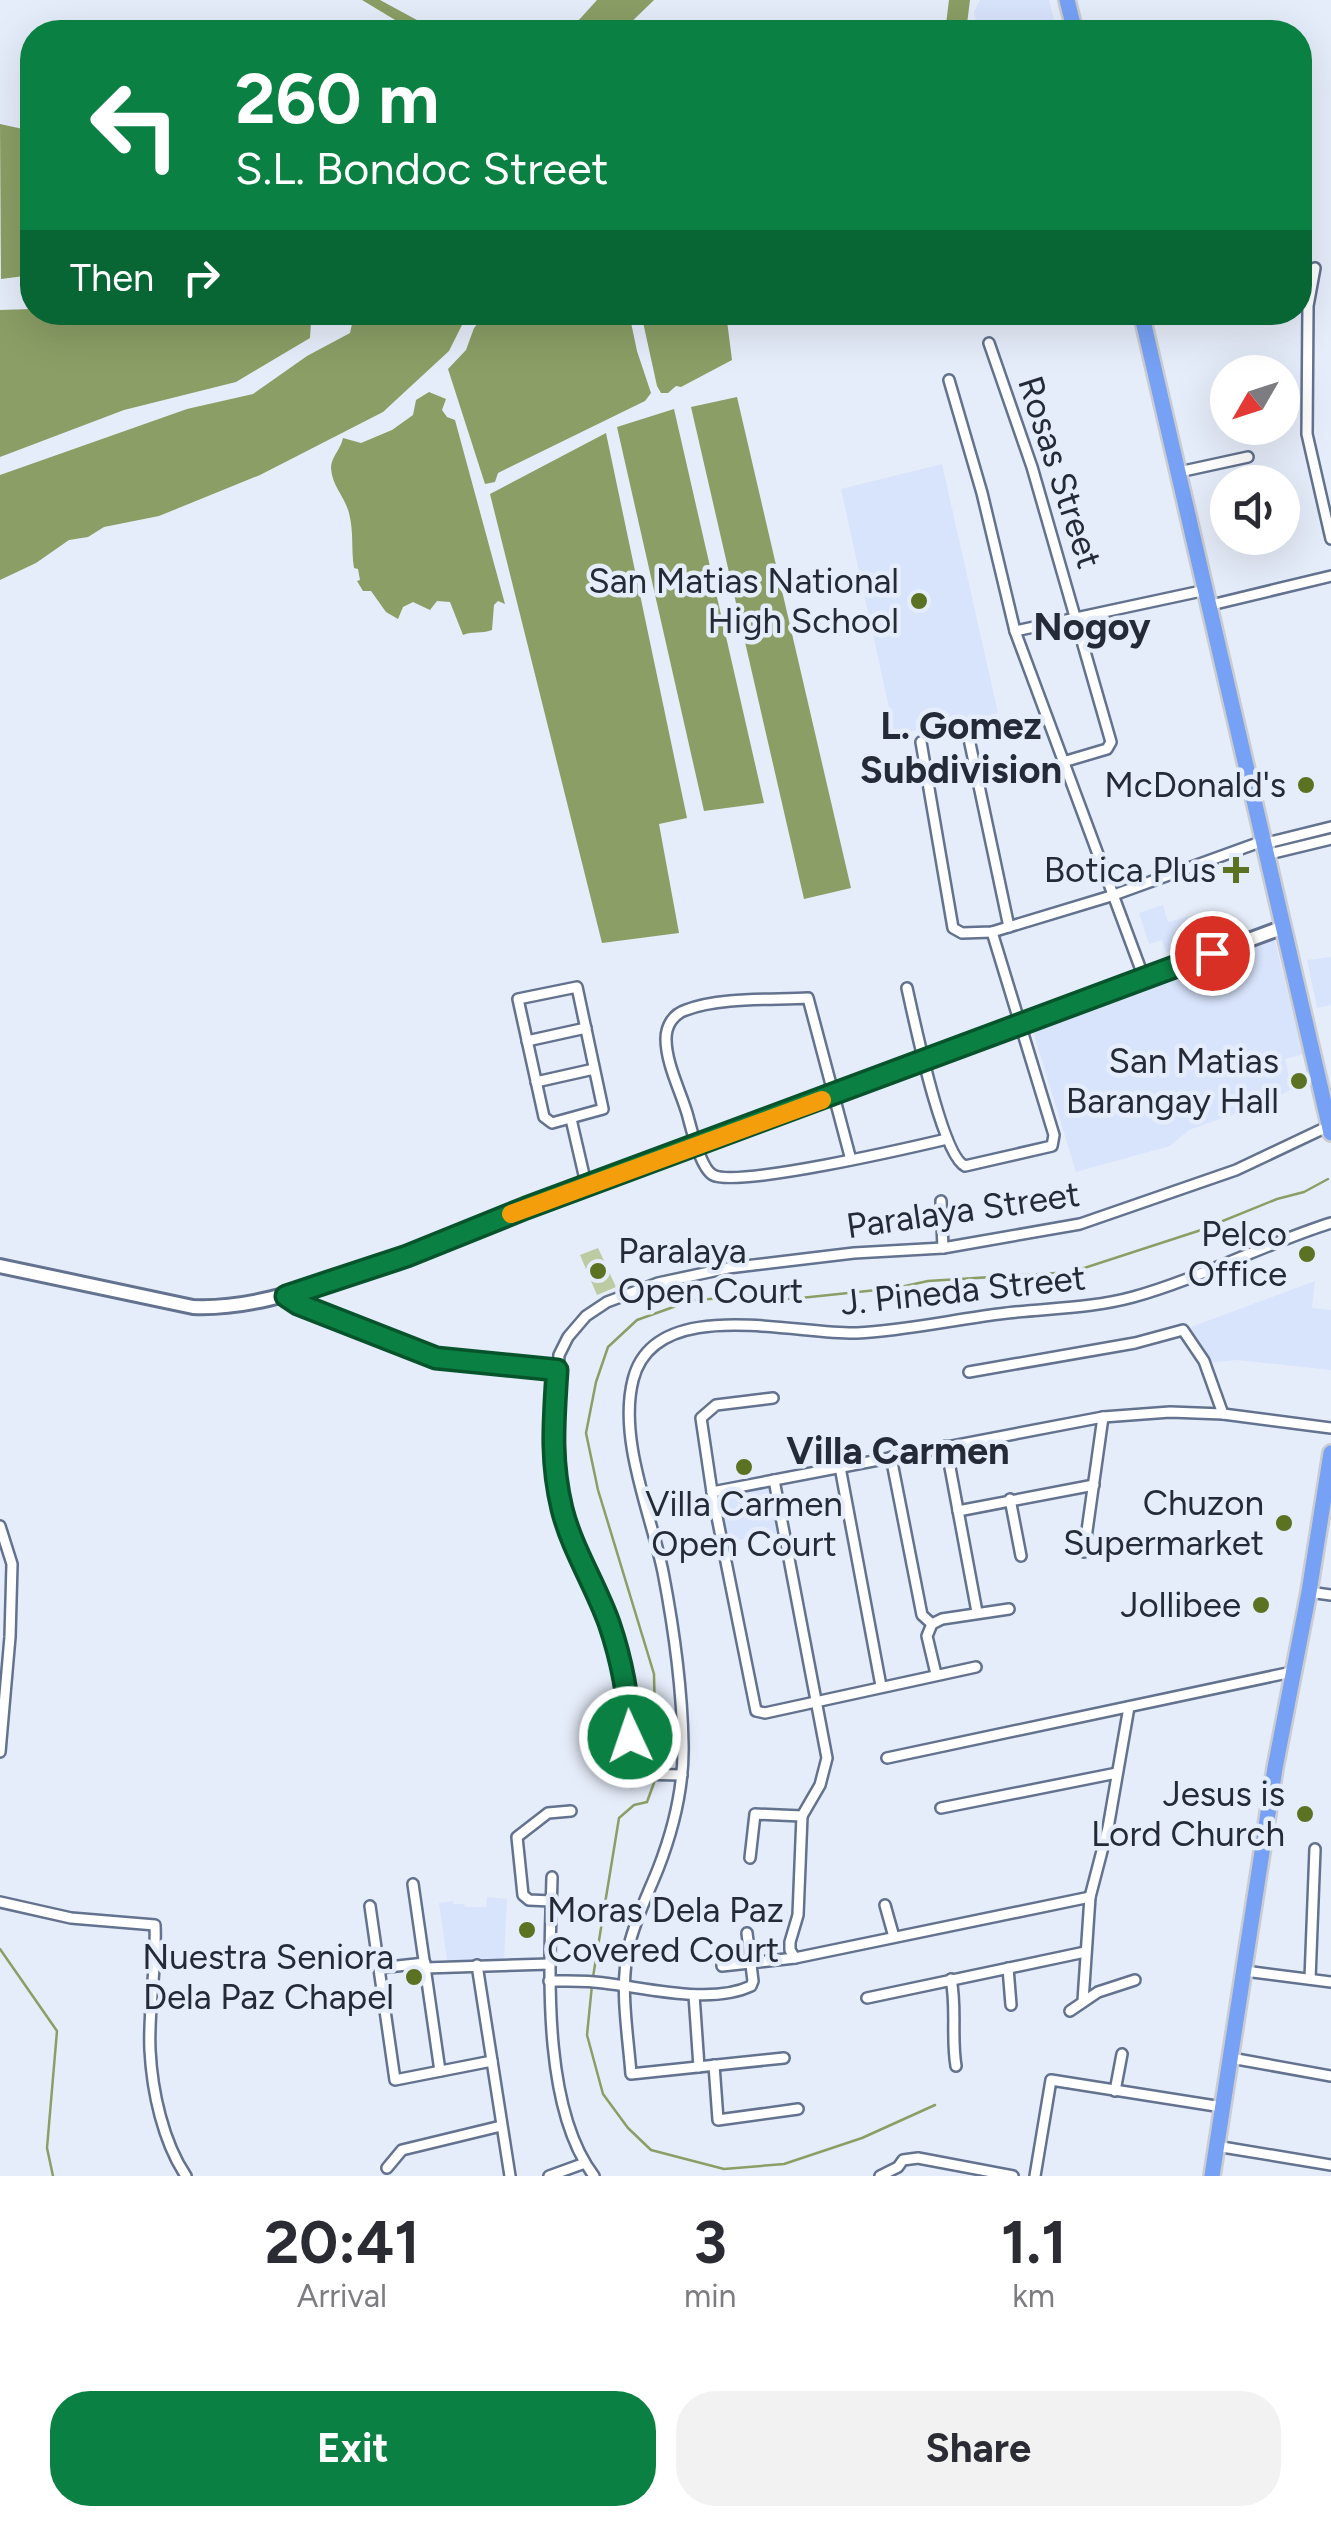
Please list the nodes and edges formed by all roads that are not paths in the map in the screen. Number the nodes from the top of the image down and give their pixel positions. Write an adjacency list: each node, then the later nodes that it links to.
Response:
1 (1315, 268): 2 (street)
2 (1312, 277)
3 (1144, 325): 8 (highway)
4 (1308, 325): 10 (street)
5 (989, 343): 14 (street, Rosas Street)
6 (949, 380): 15 (street)
7 (1248, 457): 8 (street)
8 (1179, 472): 13 (highway)
9 (1331, 482): 10 (street)
10 (1318, 485): 11 (street)
11 (1331, 539)
12 (1331, 576): 13 (street)
13 (1209, 598): 14 (street); 21 (highway)
14 (1077, 618): 15 (street); 18 (street, Rosas Street)
15 (1015, 631): 18 (street)
16 (968, 734): 23 (street)
17 (921, 742): 25 (street)
18 (1063, 762): 22 (street)
19 (1331, 827): 21 (street)
20 (1331, 839): 21 (street)
21 (1264, 847): 22 (street); 24 (highway)
22 (1111, 896): 23 (street); 26 (street)
23 (1008, 926): 25 (street)
24 (1281, 928): 26 (street); 36 (highway)
25 (992, 932): 28 (street)
26 (1144, 978): 28 (street)
27 (907, 988): 31 (street)
28 (1022, 1024): 31 (street); 37 (street)
29 (586, 1028): 30 (street); 30 (street); 32 (street)
30 (527, 1041): 33 (street)
31 (924, 1061): 34 (street); 37 (street)
32 (594, 1069): 33 (street); 35 (street)
33 (536, 1082): 35 (street)
34 (834, 1095): 38 (street); 38 (street); 39 (street)
35 (570, 1119): 40 (street)
36 (1330, 1128): 43 (street, Paralaya Street)
37 (947, 1139): 39 (street)
38 (696, 1146): 39 (street); 40 (street)
39 (850, 1160)
40 (586, 1188): 45 (street)
41 (940, 1201): 43 (street)
42 (1331, 1223): 78 (street, J. Pineda Street)
43 (944, 1248): 46 (street, Paralaya Street)
44 (0, 1266): 45 (street)
45 (286, 1296): 46 (street)
46 (557, 1370): 78 (street, Paralaya Street)
47 (969, 1372): 49 (street)
48 (773, 1398): 58 (street)
49 (1223, 1414): 50 (street); 51 (street)
50 (1104, 1417): 52 (street); 57 (street)
51 (1331, 1428)
52 (946, 1446): 54 (street); 60 (street)
53 (1331, 1452): 64 (highway)
54 (891, 1457): 55 (street); 68 (street)
55 (840, 1466): 56 (street); 72 (street)
56 (774, 1480): 58 (street); 73 (street)
57 (1094, 1484): 59 (street); 62 (street)
58 (712, 1492): 73 (street)
59 (1010, 1499): 60 (street); 63 (street)
60 (958, 1510): 67 (street)
61 (0, 1526): 75 (street)
62 (1084, 1552)
63 (1021, 1556)
64 (1309, 1592): 65 (street); 70 (highway)
65 (1331, 1595)
66 (1009, 1609): 67 (street)
67 (977, 1612): 68 (street)
68 (932, 1624): 71 (street)
69 (976, 1667): 71 (street)
70 (1292, 1672): 74 (street); 102 (highway)
71 (936, 1674): 72 (street)
72 (881, 1686): 73 (street)
73 (818, 1700): 81 (street)
74 (1129, 1707): 76 (street); 77 (street)
75 (0, 1752)
76 (886, 1758)
77 (1117, 1773): 79 (street); 86 (street)
78 (682, 1776): 108 (street, J. Pineda Street)
79 (941, 1808)
80 (571, 1812): 87 (street)
81 (802, 1816): 83 (street); 94 (street)
82 (1315, 1849): 104 (street)
83 (750, 1858)
84 (552, 1876): 87 (street)
85 (414, 1884): 97 (street)
86 (1090, 1897): 92 (street); 93 (street)
87 (552, 1900): 95 (street)
88 (0, 1902): 132 (street)
89 (370, 1906): 100 (street)
90 (884, 1906): 92 (street)
91 (747, 1933): 96 (street)
92 (894, 1937): 94 (street)
93 (1085, 1952): 101 (street); 111 (street)
94 (795, 1958): 96 (street)
95 (550, 1964): 98 (street); 106 (street)
96 (752, 1964): 99 (street); 109 (street)
97 (425, 1965): 98 (street); 100 (street); 121 (street)
98 (477, 1965): 117 (street)
99 (722, 1966)
100 (379, 1968): 121 (street)
101 (1008, 1968): 103 (street); 112 (street)
102 (1245, 1970): 104 (street); 116 (highway)
103 (950, 1979): 110 (street); 119 (street)
104 (1310, 1979): 107 (street)
105 (1135, 1980): 111 (street)
106 (550, 1981): 108 (street); 128 (street)
107 (1331, 1982)
108 (624, 1986): 109 (street); 120 (street, J. Pineda Street)
109 (694, 1995): 120 (street)
110 (866, 1998)
111 (1084, 2001): 113 (street)
112 (1011, 2005)
113 (1070, 2010)
114 (1122, 2054): 123 (street)
115 (784, 2058): 118 (street)
116 (1231, 2058): 122 (street); 124 (highway)
117 (492, 2062): 121 (street); 126 (street)
118 (714, 2065): 120 (street); 125 (street)
119 (956, 2066)
120 (700, 2067)
121 (440, 2071)
122 (1331, 2076)
123 (1115, 2091): 124 (street); 138 (street)
124 (1222, 2107): 127 (highway)
125 (798, 2109)
126 (501, 2126): 130 (street); 133 (street)
127 (1216, 2146): 129 (street); 139 (highway)
128 (584, 2163): 134 (street); 135 (street)
129 (1331, 2165)
130 (387, 2168)
131 (897, 2171): 136 (street); 137 (street)
132 (186, 2176)
133 (510, 2176)
134 (549, 2176)
135 (594, 2176)
136 (880, 2176)
137 (1014, 2176)
138 (1034, 2176)
139 (1212, 2176)

